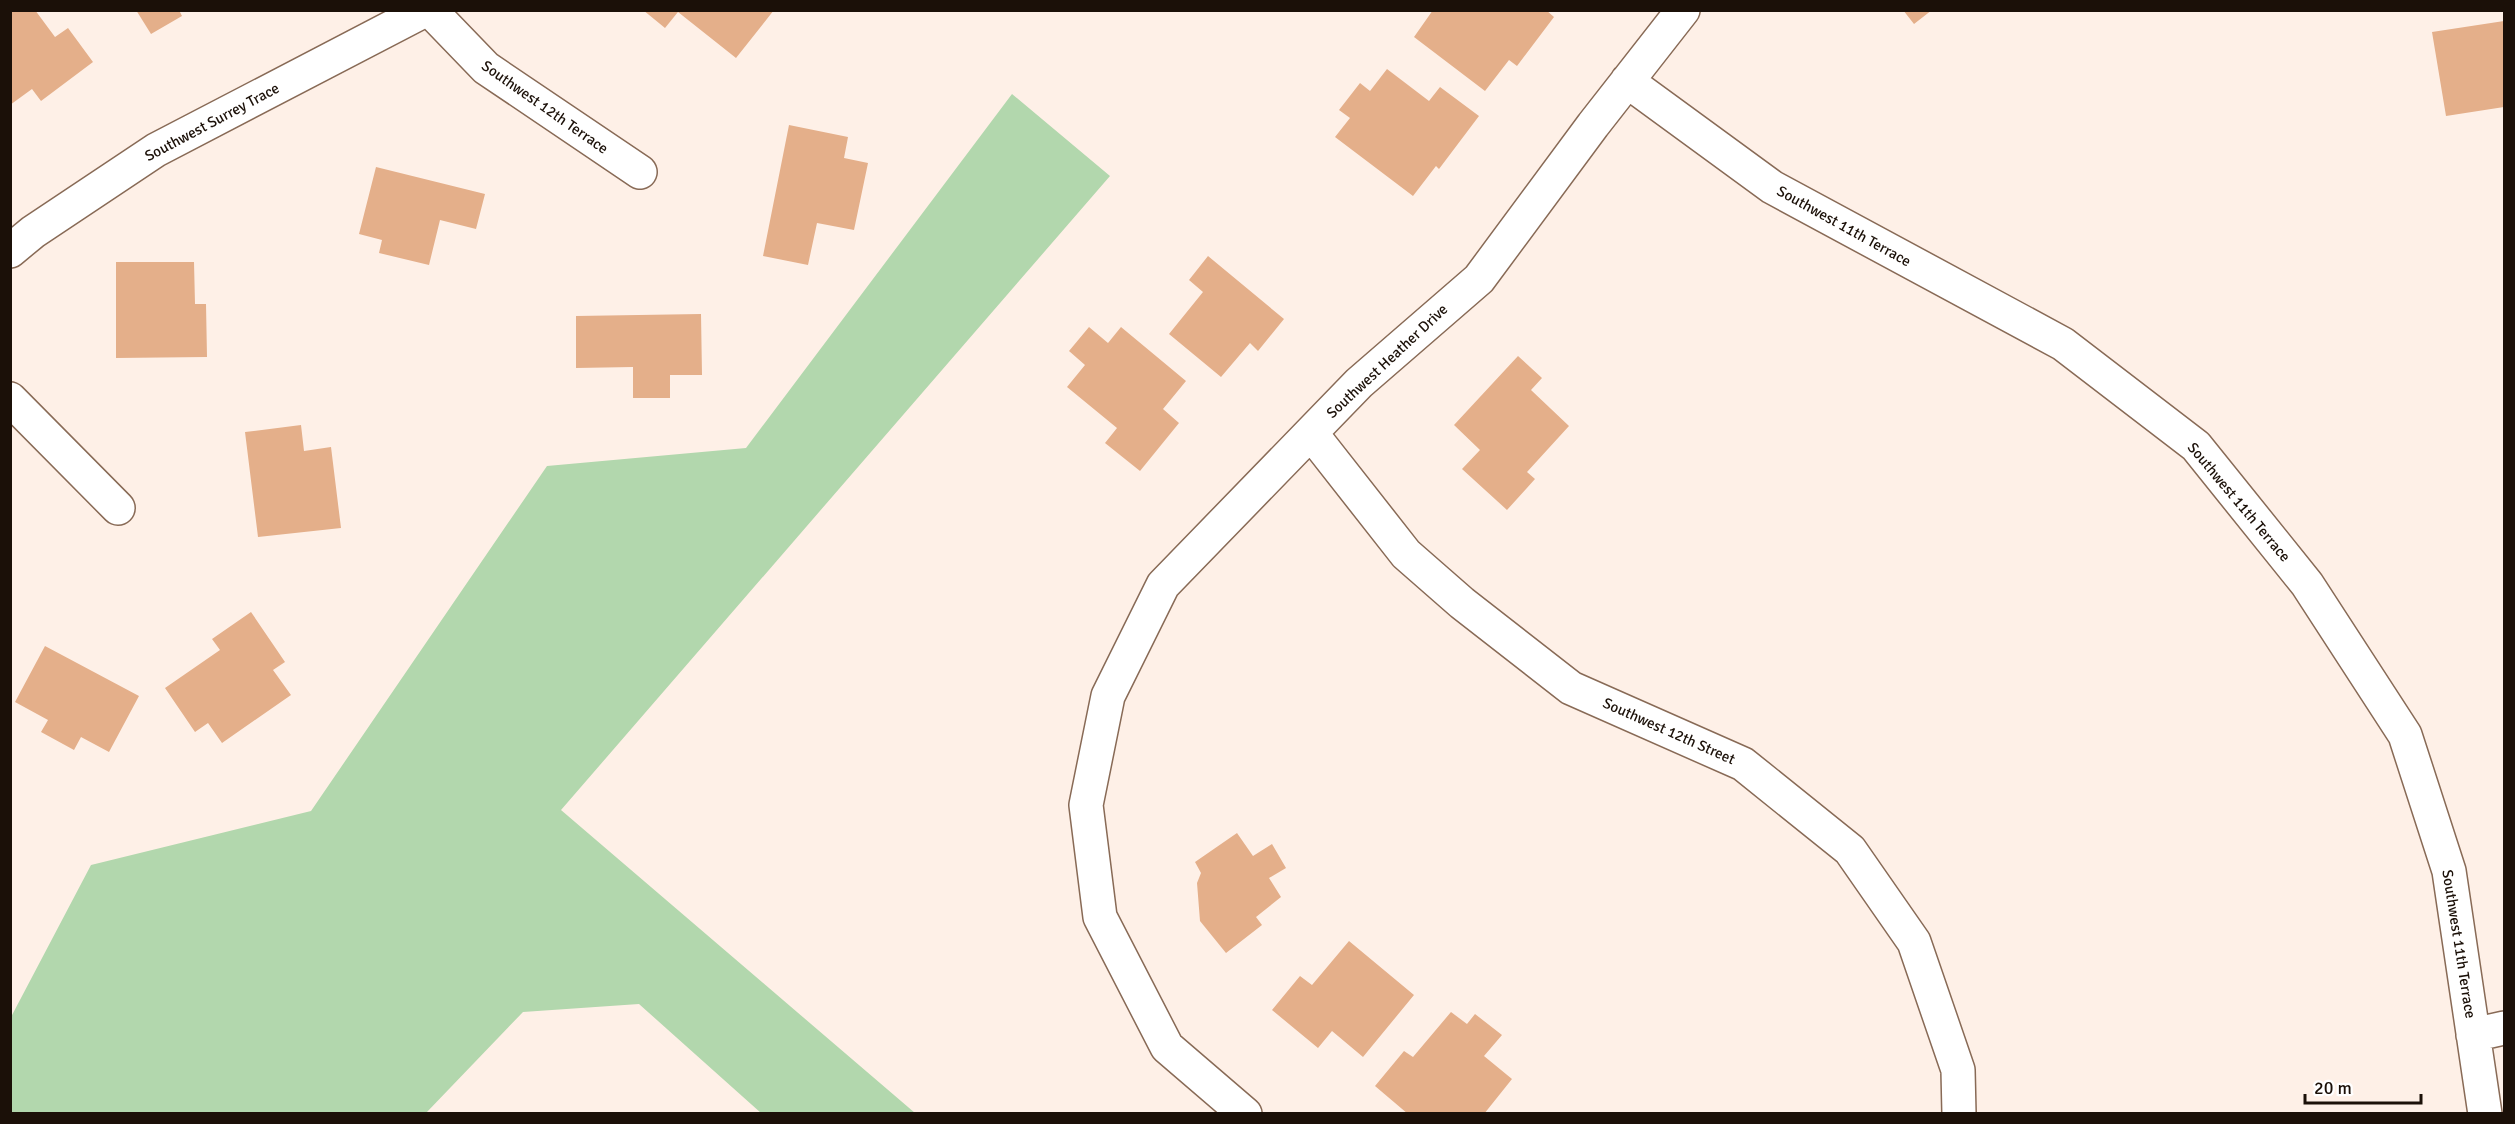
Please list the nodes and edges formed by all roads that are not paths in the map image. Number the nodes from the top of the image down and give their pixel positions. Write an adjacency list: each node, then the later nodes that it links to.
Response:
1 (425, 10): 6 (street, Southwest Surrey Trace)
2 (430, 10): 5 (street, Southwest 12th Terrace)
3 (1683, 10): 4 (street, Southwest Heather Drive)
4 (1627, 81): 8 (street, Southwest Heather Drive); 11 (street, Southwest 11th Terrace)
5 (640, 172)
6 (10, 251)
7 (10, 399): 9 (street)
8 (1311, 433): 12 (street, Southwest Heather Drive); 13 (street, Southwest 12th Street)
9 (118, 508)
10 (2505, 1028): 11 (street)
11 (2473, 1035): 14 (street, Southwest 11th Terrace)
12 (1245, 1113)
13 (1959, 1113)
14 (2485, 1113)

